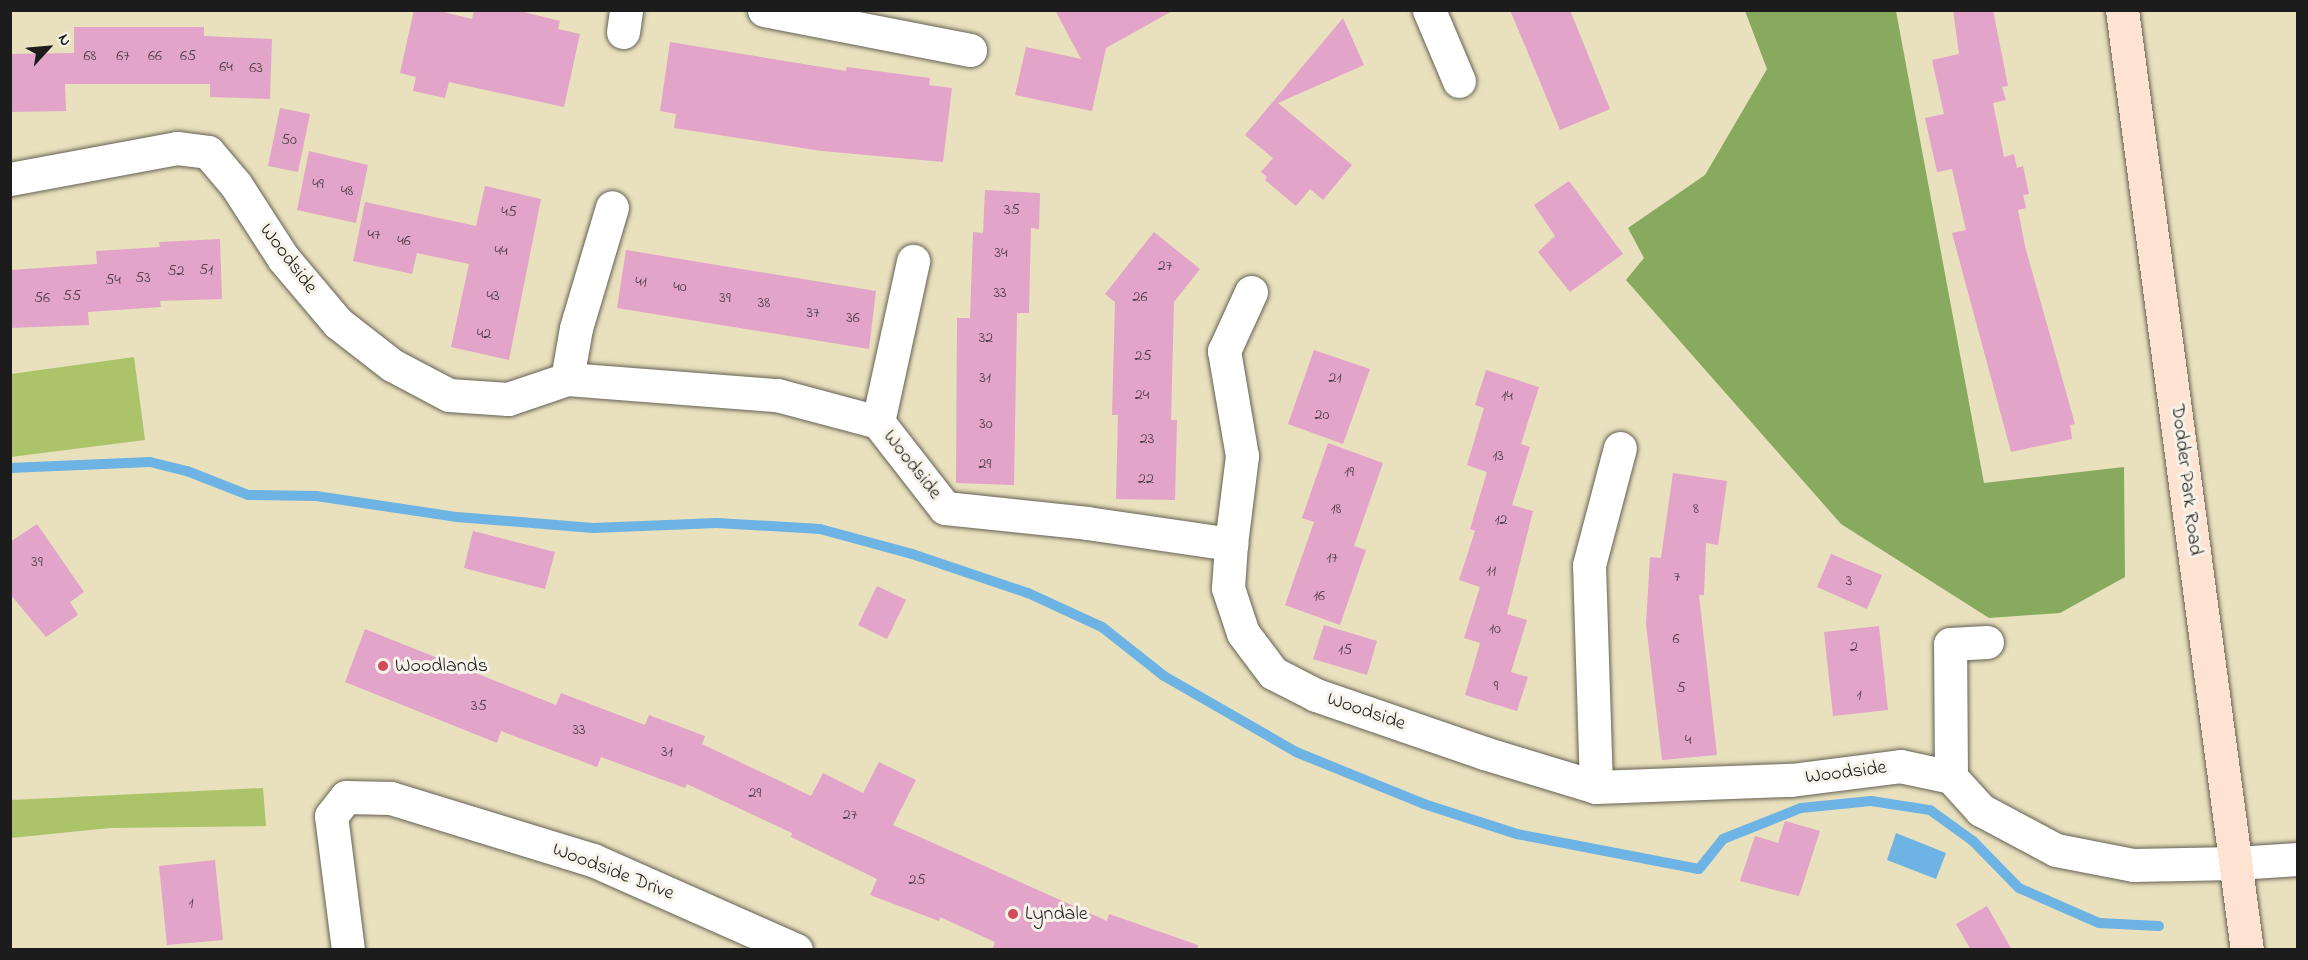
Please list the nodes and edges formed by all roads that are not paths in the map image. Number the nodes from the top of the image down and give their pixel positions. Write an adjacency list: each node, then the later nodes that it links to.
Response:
1 (764, 10): 4 (street)
2 (1429, 10): 6 (street)
3 (2122, 10): 19 (main road, Dodder Park Road)
4 (853, 18): 5 (street)
5 (970, 50)
6 (1460, 81)
7 (10, 179): 11 (street, Woodside)
8 (612, 207): 11 (street)
9 (913, 261): 12 (street, Woodside)
10 (1251, 292): 14 (street, Woodside)
11 (567, 379): 12 (street, Woodside)
12 (878, 422): 14 (street, Woodside)
13 (1620, 447): 17 (street)
14 (1231, 544): 17 (street, Woodside)
15 (1987, 642): 16 (street)
16 (1951, 777): 17 (street, Woodside); 19 (street)
17 (1596, 787)
18 (2298, 859): 19 (street)
19 (2236, 863): 22 (main road, Dodder Park Road)
20 (348, 950): 21 (street, Woodside Drive)
21 (796, 950)
22 (2247, 950)

